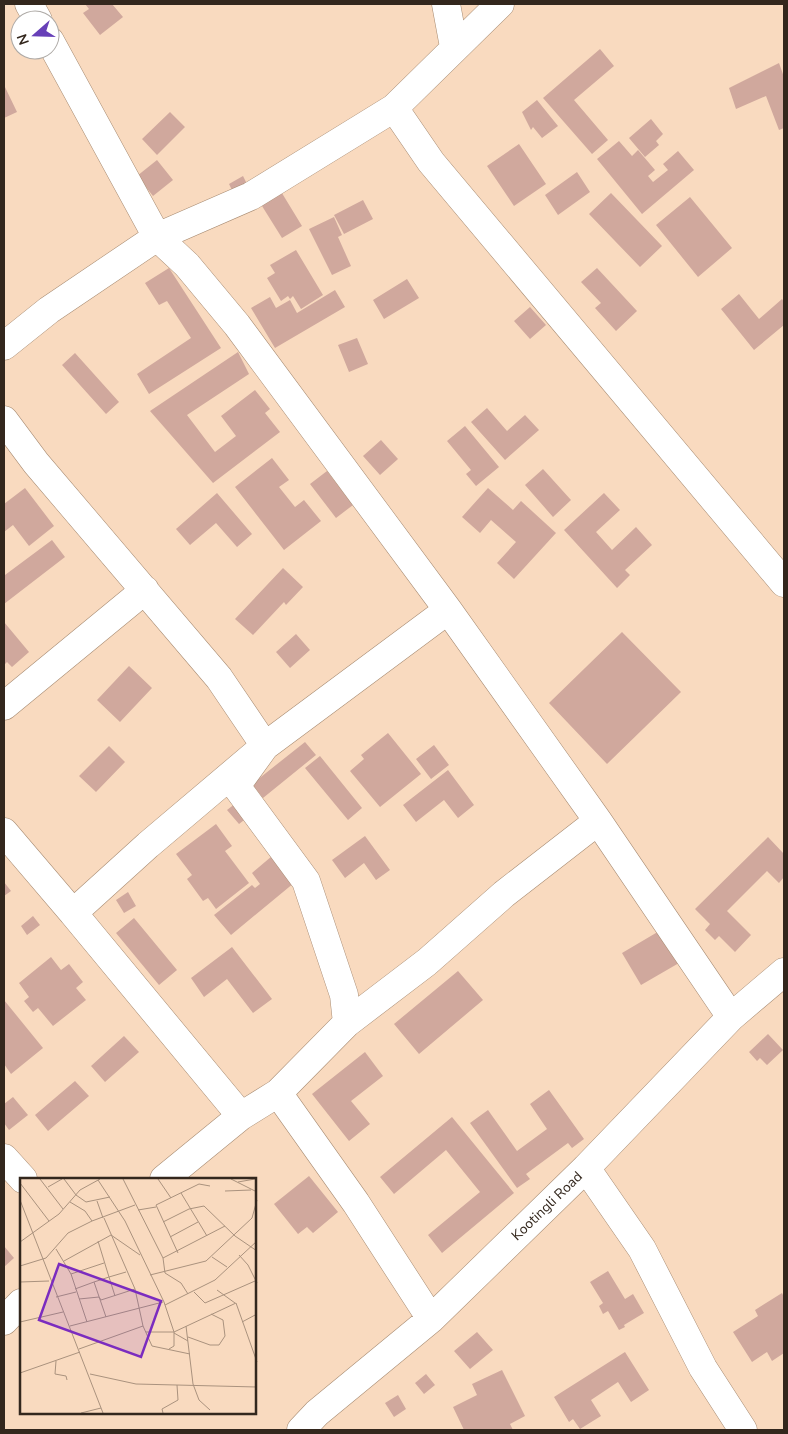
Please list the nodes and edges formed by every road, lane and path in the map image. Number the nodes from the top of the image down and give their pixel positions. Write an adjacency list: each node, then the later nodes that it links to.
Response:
1 (446, 4): 3 (street)
2 (500, 4): 3 (street)
3 (454, 47): 5 (street)
4 (60, 59): 6 (street)
5 (394, 108): 6 (street); 9 (street)
6 (157, 238): 7 (street); 11 (street)
7 (4, 346)
8 (4, 420): 10 (street)
9 (784, 582)
10 (145, 590): 12 (street); 13 (street)
11 (448, 610): 13 (street); 14 (street)
12 (4, 706)
13 (265, 746): 16 (street); 19 (street)
14 (598, 821): 18 (street); 19 (street)
15 (4, 832): 16 (street)
16 (73, 913): 21 (street)
17 (784, 972): 18 (street, Kootingli Road)
18 (731, 1017): 23 (street, Kootingli Road)
19 (347, 1024): 20 (street)
20 (278, 1092): 21 (street); 27 (street)
21 (241, 1116): 25 (street)
22 (4, 1158): 24 (street)
23 (586, 1168): 27 (street, Kootingli Road); 30 (street)
24 (22, 1178)
25 (165, 1178)
26 (20, 1305): 28 (street)
27 (431, 1319): 29 (street, Kootingli Road)
28 (4, 1321)
29 (301, 1430)
30 (743, 1430)

